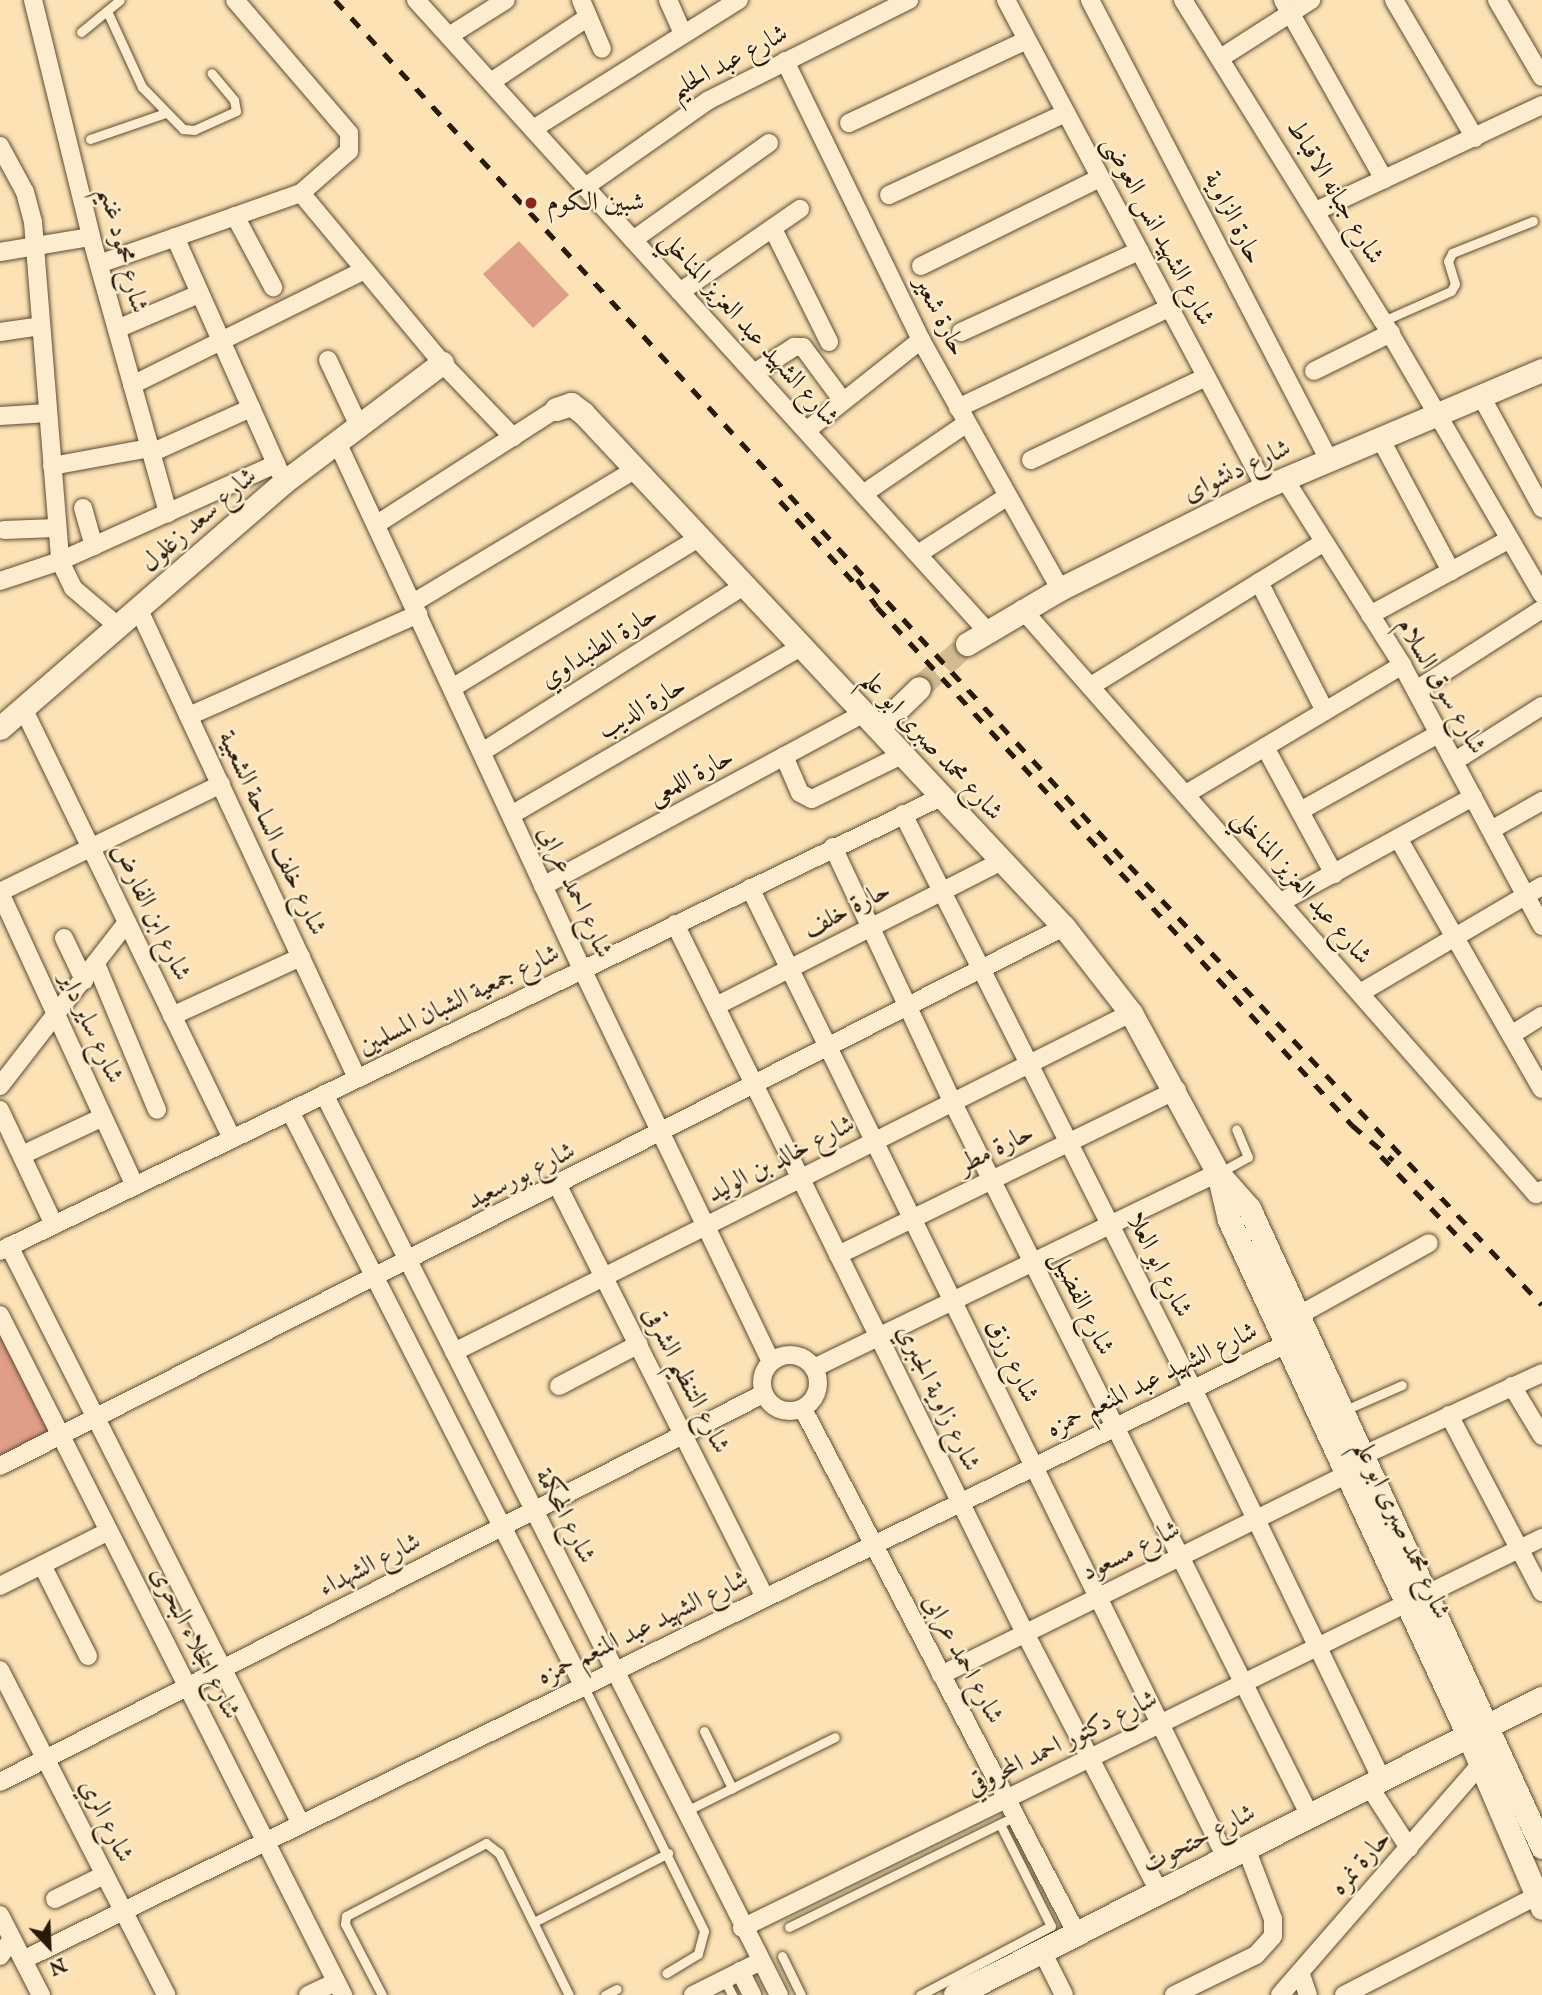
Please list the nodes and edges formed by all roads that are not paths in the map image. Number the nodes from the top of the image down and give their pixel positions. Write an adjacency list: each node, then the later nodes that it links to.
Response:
1 (33, 0): 48 (street, شارع محمود غنيم)
2 (120, 0): 17 (lane)
3 (235, 0): 41 (street)
4 (416, 0): 21 (street, شارع الشهيد عبد العزيز المناخلي)
5 (506, 0): 21 (street)
6 (581, 0): 18 (street)
7 (668, 0): 20 (street)
8 (738, 0): 20 (street)
9 (909, 0): 25 (street, شارع عبد الحليم)
10 (1006, 0): 22 (street, شارع الشهيد انس العوضى)
11 (1090, 0): 91 (street, حارة الزاوية)
12 (1183, 0): 24 (street, شارع جبانه الاقباط)
13 (1311, 0): 16 (street)
14 (1394, 0): 34 (street)
15 (1497, 0): 27 (street)
16 (1287, 7): 24 (street); 39 (street)
17 (107, 11): 19 (lane); 30 (lane)
18 (589, 17): 23 (street); 28 (street)
19 (81, 32)
20 (683, 34): 33 (street)
21 (449, 36): 28 (street, شارع الشهيد عبد العزيز المناخلي)
22 (1027, 40): 31 (street, شارع الشهيد انس العوضى); 32 (street)
23 (602, 49)
24 (1222, 57): 44 (street, شارع جبانه الاقباط)
25 (785, 61): 40 (street, شارع عبد الحليم); 66 (street, حارة شعير)
26 (211, 73): 30 (lane)
27 (1542, 78)
28 (491, 82): 33 (street, شارع الشهيد عبد العزيز المناخلي)
29 (1542, 105): 34 (street)
30 (165, 113): 35 (lane)
31 (1066, 113): 38 (street, شارع الشهيد انس العوضى); 42 (street)
32 (849, 123)
33 (533, 129): 40 (street, شارع الشهيد عبد العزيز المناخلي)
34 (1475, 138): 39 (street)
35 (90, 139)
36 (769, 143): 50 (street)
37 (0, 146): 51 (street)
38 (1101, 178): 52 (street, شارع الشهيد انس العوضى); 55 (street)
39 (1384, 178): 44 (street)
40 (586, 187): 50 (street, شارع الشهيد عبد العزيز المناخلي)
41 (301, 193): 45 (street); 56 (street)
42 (889, 195)
43 (800, 209): 47 (street)
44 (1316, 211): 62 (street, شارع جبانه الاقباط)
45 (235, 216): 49 (street); 57 (street)
46 (1533, 221): 62 (lane)
47 (773, 229): 58 (street); 67 (street)
48 (91, 237): 51 (street); 54 (street, شارع محمود غنيم)
49 (175, 237): 54 (street); 59 (street)
50 (633, 240): 58 (street, شارع الشهيد عبد العزيز المناخلي)
51 (34, 246): 53 (street); 61 (street)
52 (1139, 251): 60 (street, شارع الشهيد انس العوضى); 65 (street)
53 (0, 252)
54 (99, 264): 63 (street, شارع محمود غنيم)
55 (921, 266)
56 (363, 271): 68 (street); 70 (street)
57 (273, 287)
58 (680, 292): 73 (street, شارع الشهيد عبد العزيز المناخلي)
59 (199, 294): 63 (street); 68 (street)
60 (1169, 308): 74 (street, شارع الشهيد انس العوضى); 81 (street)
61 (41, 326): 64 (street); 80 (street)
62 (1387, 327): 72 (street); 82 (street, شارع جبانه الاقباط)
63 (117, 329): 75 (street, شارع محمود غنيم)
64 (0, 332)
65 (961, 332)
66 (921, 340): 77 (street); 81 (street, حارة شعير)
67 (829, 342)
68 (222, 344): 75 (street); 78 (street)
69 (328, 360): 84 (street)
70 (442, 363): 84 (street, شارع سعد زغلول); 86 (street)
71 (1542, 370): 76 (street, شارع دنشواى)
72 (1314, 371)
73 (754, 373): 77 (street); 85 (street, شارع الشهيد عبد العزيز المناخلي)
74 (1206, 377): 90 (street); 95 (street, شارع الشهيد انس العوضى)
75 (132, 385): 89 (street, شارع محمود غنيم)
76 (1481, 396): 82 (street, شارع دنشواى); 99 (street)
77 (844, 401): 85 (street)
78 (251, 408): 89 (street); 94 (street)
79 (556, 409): 86 (street); 93 (street, شارع محمد صبرى ابو علم)
80 (48, 413): 83 (street); 92 (street)
81 (963, 415): 96 (street); 97 (street, حارة شعير)
82 (1436, 415): 87 (street, شارع دنشواى); 105 (street, شارع جبانه الاقباط)
83 (0, 416)
84 (359, 426): 88 (street, شارع سعد زغلول)
85 (806, 431): 96 (street, شارع الشهيد عبد العزيز المناخلي)
86 (513, 437): 101 (street)
87 (1380, 438): 91 (street, شارع دنشواى); 110 (street)
88 (337, 442): 94 (street, شارع سعد زغلول); 101 (street, شارع احمد عرابى)
89 (151, 451): 92 (street); 100 (street, شارع محمود غنيم)
90 (1031, 460)
91 (1329, 460): 95 (street, شارع دنشواى)
92 (52, 466): 102 (street)
93 (636, 470): 104 (street, شارع محمد صبرى ابو علم); 116 (street)
94 (280, 473): 100 (street); 119 (street, شارع سعد زغلول)
95 (1275, 483): 106 (street, شارع سوق السلام); 114 (street, شارع دنشواى)
96 (863, 494): 108 (street, شارع الشهيد عبد العزيز المناخلي)
97 (1008, 496): 108 (street); 114 (street, حارة شعير)
98 (83, 508): 107 (street)
99 (1542, 508)
100 (168, 513): 107 (street)
101 (377, 524): 116 (street, شارع احمد عرابى)
102 (56, 528): 103 (street); 109 (street)
103 (4, 530)
104 (699, 538): 113 (street, شارع محمد صبرى ابو علم); 127 (street)
105 (1510, 539): 110 (street); 115 (street, شارع جبانه الاقباط)
106 (1324, 542): 112 (street); 120 (street, شارع سوق السلام)
107 (94, 546): 109 (street)
108 (918, 554): 122 (street, شارع الشهيد عبد العزيز المناخلي)
109 (60, 562): 111 (street); 121 (street)
110 (1451, 571): 120 (street)
111 (0, 581)
112 (1259, 582): 126 (street); 132 (street)
113 (744, 586): 124 (street, شارع محمد صبرى ابو علم); 138 (street, حارة الطنبداوي)
114 (1060, 589): 117 (street, شارع دنشواى)
115 (1542, 594)
116 (416, 608): 127 (street, شارع احمد عرابى); 133 (street)
117 (1022, 609): 122 (street, شارع دنشواى); 126 (street, شارع عبد العزيز المناخلي)
118 (1542, 609): 129 (street)
119 (139, 610): 121 (street, شارع سعد زغلول); 133 (street, شارع خلف الساحة الشعبية)
120 (1370, 615): 125 (street, شارع سوق السلام)
121 (119, 627): 131 (street, شارع سعد زغلول)
122 (986, 630): 123 (street, شارع دنشواى)
123 (967, 644)
124 (800, 647): 134 (street, شارع محمد صبرى ابو علم); 149 (street, حارة الديب)
125 (1402, 665): 129 (street, شارع سوق السلام); 132 (street)
126 (1091, 686): 143 (street, شارع عبد العزيز المناخلي)
127 (452, 688): 138 (street, شارع احمد عرابى)
128 (919, 688): 134 (street)
129 (1416, 690): 136 (street, شارع سوق السلام)
130 (1542, 706): 141 (street)
131 (23, 708): 135 (street, شارع سعد زغلول); 153 (street, شارع ابن الفارض)
132 (1325, 711): 137 (street)
133 (189, 716): 142 (street, شارع خلف الساحة الشعبية)
134 (870, 721): 139 (street, شارع محمد صبرى ابو علم); 140 (street, حارة اللمعى)
135 (0, 728)
136 (1440, 733): 141 (street, شارع سوق السلام); 147 (street)
137 (1265, 747): 143 (street); 147 (street)
138 (482, 752): 149 (street, شارع احمد عرابى)
139 (902, 755): 140 (street); 144 (street, شارع محمد صبرى ابو علم)
140 (785, 756): 156 (street, حارة اللمعى)
141 (1455, 761): 145 (street, شارع سوق السلام)
142 (221, 784): 153 (street); 170 (street, شارع خلف الساحة الشعبية)
143 (1186, 794): 162 (street, شارع عبد العزيز المناخلي)
144 (941, 797): 148 (street, شارع جمعية الشبان المسلمين); 154 (street, شارع محمد صبرى ابو علم)
145 (1474, 797): 150 (street, شارع سوق السلام); 151 (street)
146 (1542, 801): 150 (street)
147 (1300, 811): 155 (street)
148 (903, 814): 152 (street, شارع جمعية الشبان المسلمين); 159 (street, شارع ابو العلا)
149 (511, 815): 156 (street, شارع احمد عرابى)
150 (1491, 830): 161 (street, شارع سوق السلام)
151 (1398, 838): 155 (street); 168 (street)
152 (833, 847): 158 (street, شارع جمعية الشبان المسلمين); 167 (street, شارع الفضيل)
153 (91, 848): 160 (street); 163 (street, شارع ابن الفارض)
154 (1002, 862): 159 (street, حارة خلف); 166 (street, شارع محمد صبرى ابو علم)
155 (1334, 874): 162 (street)
156 (543, 886): 173 (street, شارع احمد عرابى)
157 (1542, 886): 161 (street)
158 (750, 888): 164 (street, شارع جمعية الشبان المسلمين); 172 (street, شارع رزق)
159 (943, 891): 167 (street, حارة خلف); 174 (street, شارع ابو العلا)
160 (0, 892): 180 (street, شارع ساير داير)
161 (1526, 896): 165 (street, شارع سوق السلام); 168 (street)
162 (1281, 902): 176 (street, شارع عبد العزيز المناخلي)
163 (127, 922): 171 (street); 181 (street, شارع ابن الفارض)
164 (675, 924): 173 (street, شارع جمعية الشبان المسلمين); 177 (street, شارع زاوية الجبري)
165 (1542, 926)
166 (1064, 927): 174 (street, شارع بورسعيد); 179 (street, شارع محمد صبرى ابو علم)
167 (870, 928): 172 (street, حارة خلف); 178 (street, شارع الفضيل)
168 (1455, 937): 176 (street); 183 (street)
169 (64, 938): 175 (street)
170 (300, 957): 181 (street); 186 (street, شارع خلف الساحة الشعبية)
171 (96, 964): 175 (street); 194 (street)
172 (789, 968): 177 (street, حارة خلف); 184 (street, شارع رزق)
173 (582, 969): 186 (street, شارع جمعية الشبان المسلمين); 198 (street, شارع احمد عرابى)
174 (981, 970): 178 (street, شارع بورسعيد); 185 (street, شارع ابو العلا)
175 (84, 979): 180 (street)
176 (1360, 993): 208 (street, شارع عبد العزيز المناخلي)
177 (716, 1006): 187 (street, شارع زاوية الجبري)
178 (908, 1007): 184 (street, شارع بورسعيد); 192 (street, شارع الفضيل)
179 (1131, 1013): 185 (street, شارع خالد بن الوليد); 190 (street, شارع محمد صبرى ابو علم)
180 (56, 1015): 188 (street); 196 (street, شارع ساير داير)
181 (172, 1016): 199 (street, شارع ابن الفارض)
182 (1542, 1016): 183 (street)
183 (1511, 1035): 189 (street)
184 (829, 1048): 187 (street, شارع بورسعيد); 200 (street, شارع رزق)
185 (1027, 1065): 192 (street, شارع خالد بن الوليد); 201 (street, شارع ابو العلا)
186 (357, 1078): 191 (street, شارع جمعية الشبان المسلمين)
187 (755, 1085): 198 (street, شارع بورسعيد); 204 (street, شارع زاوية الجبري)
188 (0, 1086)
189 (1542, 1089)
190 (1177, 1090): 201 (street, حارة مطر); 203 (street, شارع محمد صبرى ابو علم)
191 (324, 1094): 195 (street, شارع جمعية الشبان المسلمين); 216 (street, شارع المحكمة)
192 (953, 1102): 200 (street, شارع خالد بن الوليد); 205 (street, شارع الفضيل)
193 (0, 1110): 202 (street)
194 (158, 1110)
195 (290, 1111): 199 (street, شارع جمعية الشبان المسلمين); 219 (street)
196 (103, 1117): 202 (street); 206 (street, شارع ساير داير)
197 (1236, 1129): 203 (lane)
198 (661, 1133): 207 (street, شارع بورسعيد); 211 (street, شارع احمد عرابى)
199 (232, 1139): 206 (street, شارع جمعية الشبان المسلمين)
200 (874, 1142): 204 (street, شارع خالد بن الوليد); 209 (street, شارع رزق)
201 (1068, 1144): 205 (street, حارة مطر); 212 (street, شارع ابو العلا)
202 (22, 1155): 210 (street)
203 (1218, 1173): 212 (street); 221 (street, شارع محمد صبرى ابو علم); 225 (street, شارع محمد صبرى ابو علم)
204 (801, 1178): 211 (street, شارع خالد بن الوليد); 215 (street, شارع زاوية الجبري)
205 (992, 1181): 209 (street, حارة مطر); 217 (street, شارع الفضيل)
206 (135, 1186): 210 (street, شارع جمعية الشبان المسلمين)
207 (558, 1186): 216 (street, شارع بورسعيد); 218 (street, شارع التنظيم الشرقى)
208 (1540, 1195)
209 (913, 1219): 215 (street, حارة مطر); 220 (street, شارع رزق)
210 (54, 1225): 214 (street, شارع جمعية الشبان المسلمين)
211 (705, 1226): 218 (street, شارع خالد بن الوليد); 227 (street, شارع احمد عرابى)
212 (1110, 1227): 217 (street); 233 (street, شارع ابو العلا)
213 (1429, 1243): 221 (street)
214 (5, 1249): 238 (street, شارع الجلاء البحرى)
215 (838, 1255): 223 (street, شارع زاوية الجبري)
216 (409, 1262): 219 (street, شارع بورسعيد); 226 (street, شارع المحكمة)
217 (1033, 1264): 220 (street); 240 (street, شارع الفضيل)
218 (604, 1277): 224 (street, شارع التنظيم الشرقى); 226 (street, شارع خالد بن الوليد)
219 (376, 1279): 238 (street, شارع بورسعيد); 251 (street)
220 (953, 1302): 223 (street); 246 (street, شارع رزق)
221 (1301, 1314): 236 (street, شارع محمد صبرى ابو علم)
222 (0, 1315): 242 (street, شارع الجلاء البحرى)
223 (879, 1337): 228 (street); 248 (street, شارع زاوية الجبري)
224 (639, 1344): 232 (street); 241 (street, شارع التنظيم الشرقى)
225 (1286, 1344): 233 (street, شارع الشهيد عبد المنعم حمزه); 239 (street, شارع محمد صبرى ابو علم)
226 (454, 1352): 249 (street, شارع المحكمة)
227 (771, 1362): 228 (street); 234 (street)
228 (814, 1368): 235 (street)
229 (1540, 1373): 231 (street)
230 (1402, 1385): 236 (lane)
231 (1512, 1386): 237 (street); 243 (street)
232 (559, 1387)
233 (1193, 1389): 240 (street, شارع الشهيد عبد المنعم حمزه); 250 (street, شارع ابو العلا)
234 (763, 1394): 235 (street); 241 (street, شارع الشهداء)
235 (803, 1409): 254 (street, شارع احمد عرابى)
236 (1345, 1410): 239 (street); 244 (street, شارع محمد صبرى ابو علم)
237 (1449, 1415): 244 (street); 255 (street)
238 (96, 1419): 242 (street, شارع بورسعيد); 268 (street, شارع الجلاء البحرى)
239 (1321, 1421): 247 (street, شارع محمد صبرى ابو علم)
240 (1115, 1428): 246 (street, شارع الشهيد عبد المنعم حمزه); 256 (street, شارع الفضيل)
241 (685, 1434): 249 (street, شارع الشهداء); 262 (street, شارع التنظيم الشرقى)
242 (62, 1436): 245 (street, شارع بورسعيد); 252 (street, شارع الجلاء البحرى)
243 (1542, 1436)
244 (1364, 1455): 260 (street, شارع محمد صبرى ابو علم)
245 (0, 1466)
246 (1034, 1468): 248 (street, شارع الشهيد عبد المنعم حمزه); 261 (street, شارع رزق)
247 (1345, 1475): 250 (street, شارع مسعود); 263 (street, شارع محمد صبرى ابو علم)
248 (961, 1504): 254 (street, شارع الشهيد عبد المنعم حمزه); 264 (street, شارع زاوية الجبري)
249 (533, 1511): 251 (street, شارع الشهداء); 269 (street, شارع المحكمة)
250 (1257, 1518): 256 (street, شارع مسعود); 265 (street, شارع ابو العلا)
251 (502, 1527): 268 (street, شارع الشهداء); 272 (street)
252 (109, 1531): 257 (street); 273 (street, شارع الجلاء البحرى)
253 (1542, 1538): 255 (street)
254 (874, 1546): 262 (street, شارع الشهيد عبد المنعم حمزه); 270 (street, شارع احمد عرابى)
255 (1519, 1549): 259 (street); 260 (street)
256 (1180, 1557): 261 (street, شارع مسعود); 271 (street, شارع الفضيل)
257 (42, 1565): 258 (street); 266 (street)
258 (0, 1586)
259 (1542, 1592)
260 (1429, 1593): 276 (street, شارع محمد صبرى ابو علم)
261 (1098, 1597): 264 (street, شارع مسعود); 275 (street, شارع رزق)
262 (765, 1598): 269 (street, شارع الشهيد عبد المنعم حمزه)
263 (1405, 1604): 265 (street, شارع دكتور احمد المحروقي); 276 (street, شارع محمد صبرى ابو علم)
264 (1025, 1633): 270 (street, شارع مسعود); 279 (street, شارع زاوية الجبري)
265 (1318, 1647): 271 (street, شارع دكتور احمد المحروقي); 283 (street, شارع ابو العلا)
266 (88, 1656)
267 (0, 1670): 280 (street, شارع الري)
268 (222, 1670): 273 (street, شارع الشهداء); 289 (street, شارع الجلاء البحرى)
269 (613, 1671): 272 (street, شارع الشهيد عبد المنعم حمزه); 286 (street, شارع المحكمة)
270 (941, 1675): 285 (street, شارع احمد عرابى)
271 (1243, 1684): 275 (street, شارع دكتور احمد المحروقي); 287 (street, شارع الفضيل)
272 (583, 1685): 289 (street, شارع الشهيد عبد المنعم حمزه); 293 (lane)
273 (188, 1687): 280 (street, شارع الشهداء); 290 (street, شارع الجلاء البحرى)
274 (1542, 1699): 276 (main road, شارع حتحوت)
275 (1160, 1724): 279 (street, شارع دكتور احمد المحروقي); 294 (street, شارع رزق)
276 (1479, 1730): 281 (street, شارع محمد صبرى ابو علم); 283 (main road, شارع حتحوت); 291 (street, شارع محمد صبرى ابو علم)
277 (704, 1731): 284 (lane)
278 (835, 1737): 284 (lane)
279 (1090, 1758): 285 (street, شارع دكتور احمد المحروقي); 296 (street, شارع زاوية الجبري)
280 (45, 1759): 282 (street, شارع الشهداء); 295 (street, شارع الري)
281 (1481, 1764): 292 (street, حارة نمره); 298 (street, شارع محمد صبرى ابو علم)
282 (0, 1782)
283 (1375, 1783): 287 (main road, شارع حتحوت); 292 (street, شارع ابو العلا)
284 (732, 1788): 286 (lane)
285 (1007, 1799): 288 (street, شارع احمد عرابى); 303 (street, شارع دكتور احمد المحروقي)
286 (684, 1812): 303 (street, شارع المحكمة)
287 (1310, 1816): 294 (main road, شارع حتحوت)
288 (1008, 1820): 302 (lane); 305 (street, شارع احمد عرابى); 305 (lane)
289 (300, 1822): 290 (street, شارع الشهيد عبد المنعم حمزه)
290 (265, 1839): 299 (street, شارع الشهيد عبد المنعم حمزه); 313 (street, شارع الجلاء البحرى)
291 (1542, 1847)
292 (1409, 1848): 310 (street, حارة نمره)
293 (668, 1853): 301 (lane); 311 (lane)
294 (1236, 1853): 296 (main road, شارع حتحوت); 328 (street, شارع رزق)
295 (104, 1875): 297 (street); 299 (street, شارع الري)
296 (1159, 1892): 305 (main road, شارع حتحوت)
297 (55, 1899)
298 (1539, 1902): 331 (street)
299 (123, 1911): 308 (street, شارع الشهيد عبد المنعم حمزه); 316 (street, شارع الري)
300 (0, 1915): 304 (street)
301 (534, 1922): 318 (lane); 319 (lane)
302 (789, 1927)
303 (742, 1928): 309 (street, شارع المحكمة)
304 (12, 1939): 306 (street); 308 (street)
305 (1056, 1939): 325 (lane); 326 (main road, شارع حتحوت); 327 (street, شارع احمد عرابى)
306 (0, 1956)
307 (782, 1956): 324 (lane)
308 (23, 1960): 315 (street)
309 (761, 1961): 312 (street); 323 (street, شارع المحكمة)
310 (1300, 1972): 329 (street, حارة نمره); 330 (street)
311 (666, 1973)
312 (732, 1982): 321 (street); 322 (street)
313 (339, 1989): 317 (street)
314 (617, 1989): 320 (lane)
315 (41, 1995)
316 (166, 1995)
317 (308, 1995)
318 (382, 1995)
319 (569, 1995)
320 (605, 1995)
321 (694, 1995)
322 (752, 1995)
323 (779, 1995)
324 (801, 1995)
325 (920, 1995)
326 (956, 1995)
327 (1064, 1995)
328 (1174, 1995)
329 (1280, 1995)
330 (1308, 1995)
331 (1344, 1995)

